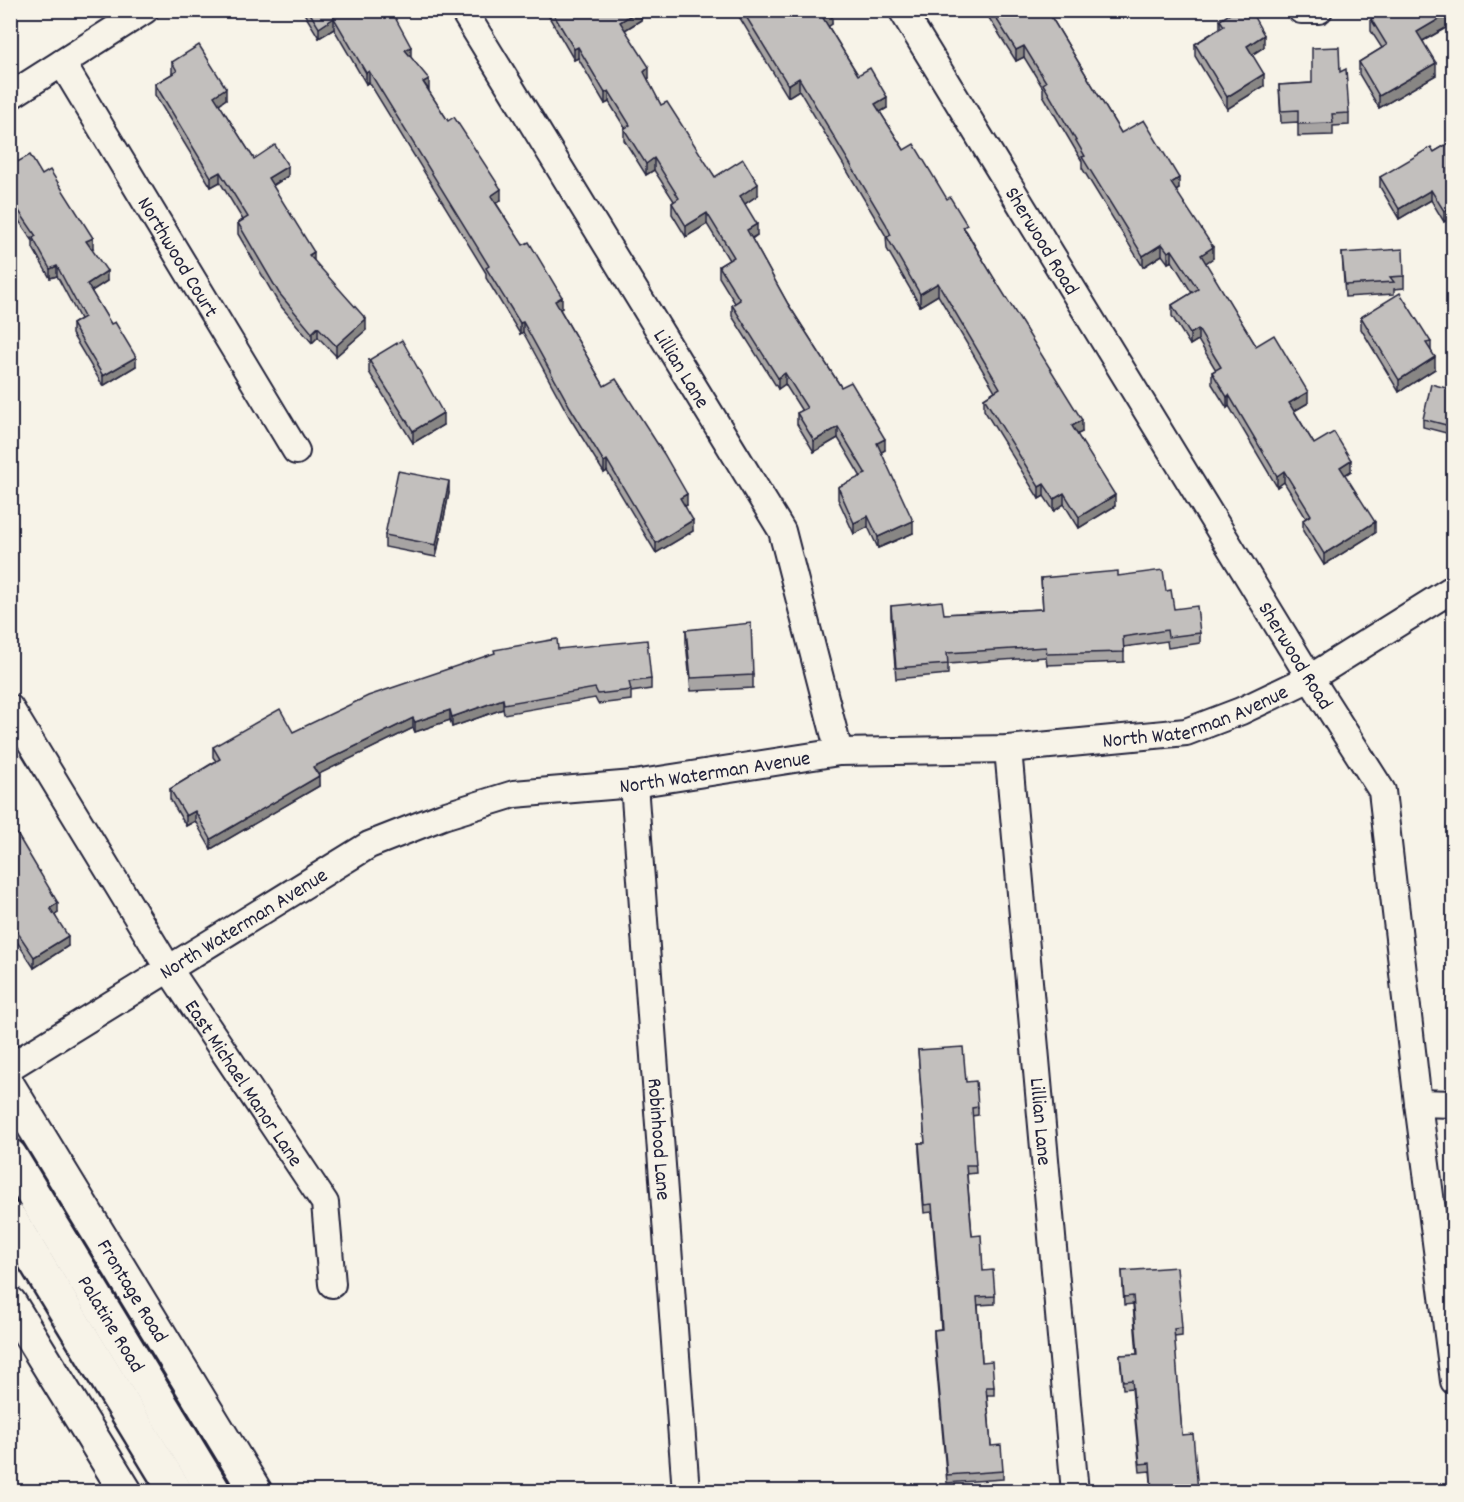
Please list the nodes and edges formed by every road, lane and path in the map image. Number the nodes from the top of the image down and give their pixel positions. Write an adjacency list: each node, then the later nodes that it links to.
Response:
1 (145, 10): 6 (street)
2 (464, 10): 13 (street, Lillian Lane)
3 (902, 10): 10 (street, Sherwood Road)
4 (1301, 10): 5 (street)
5 (1319, 10)
6 (62, 63): 7 (street); 8 (street, Northwood Court)
7 (10, 96)
8 (296, 451)
9 (1454, 588): 10 (street, North Waterman Avenue)
10 (1310, 678): 12 (street, North Waterman Avenue); 18 (street, Sherwood Road)
11 (10, 708): 15 (street, East Michael Manor Lane)
12 (1008, 749): 13 (street, North Waterman Avenue); 30 (street, Lillian Lane)
13 (839, 752): 14 (street, North Waterman Avenue)
14 (634, 784): 15 (street, North Waterman Avenue); 29 (street, Robinhood Lane)
15 (168, 968): 16 (street, North Waterman Avenue); 22 (street, East Michael Manor Lane)
16 (10, 1067)
17 (10, 1088): 28 (street, Frontage Road)
18 (1418, 1103): 19 (street); 24 (street, Sherwood Road)
19 (1454, 1104)
20 (10, 1156): 27 (highway, Palatine Road)
21 (10, 1219): 26 (highway, Palatine Road)
22 (332, 1284)
23 (10, 1303): 25 (street)
24 (1454, 1381)
25 (126, 1491)
26 (176, 1491)
27 (214, 1491)
28 (256, 1491)
29 (686, 1491)
30 (1075, 1491)

